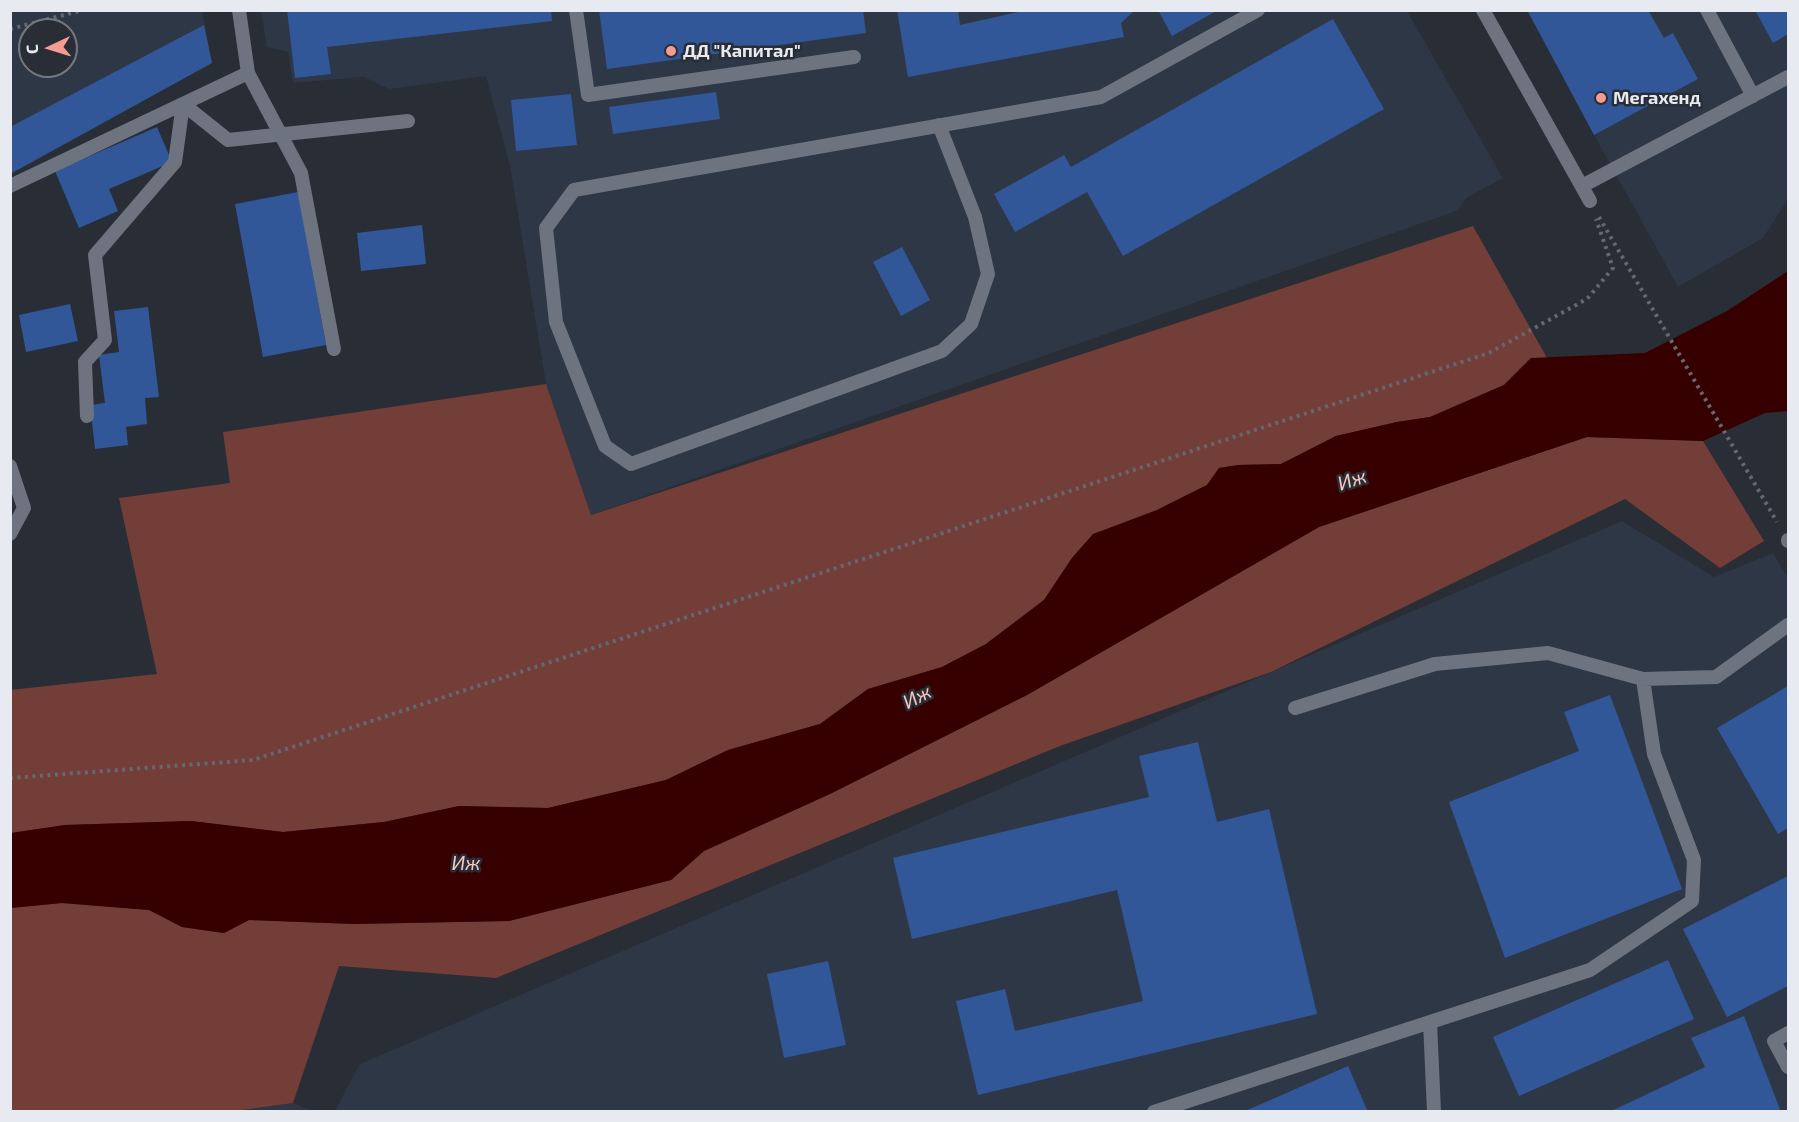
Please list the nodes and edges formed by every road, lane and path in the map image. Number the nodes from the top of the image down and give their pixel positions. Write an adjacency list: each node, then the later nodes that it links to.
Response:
1 (83, 10): 7 (path)
2 (239, 10): 9 (lane)
3 (576, 10): 8 (lane)
4 (1258, 10): 14 (lane)
5 (1483, 10): 17 (lane)
6 (1707, 10): 11 (lane)
7 (10, 28)
8 (854, 57)
9 (248, 73): 12 (lane); 15 (lane)
10 (1788, 77): 11 (lane)
11 (1753, 96): 17 (lane)
12 (183, 104): 15 (lane); 16 (lane); 20 (lane)
13 (408, 121): 15 (lane)
14 (939, 125): 14 (lane)
15 (281, 134): 19 (lane)
16 (10, 186)
17 (1582, 186): 18 (lane)
18 (1590, 201): 23 (path); 27 (path)
19 (334, 349)
20 (87, 416)
21 (10, 466): 22 (lane)
22 (10, 534)
23 (1788, 541)
24 (1788, 625): 25 (lane)
25 (1643, 679): 26 (lane); 28 (lane)
26 (1295, 708)
27 (10, 778)
28 (1430, 1022): 31 (lane); 32 (lane)
29 (1788, 1033): 30 (lane)
30 (1788, 1067)
31 (1154, 1112)
32 (1434, 1112)

